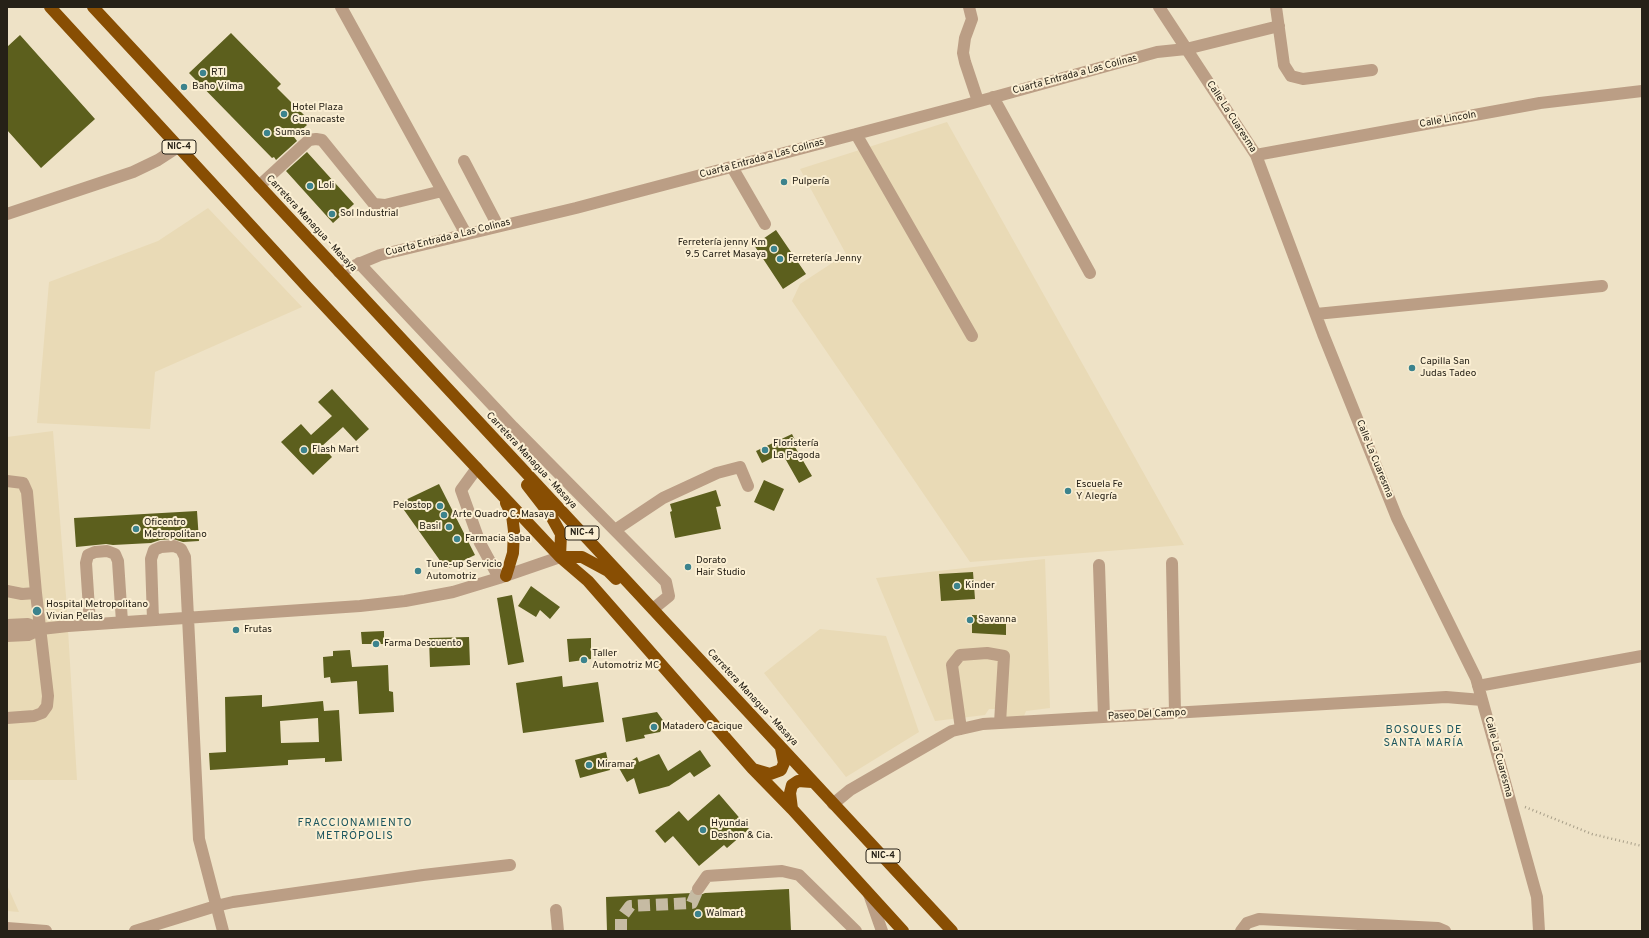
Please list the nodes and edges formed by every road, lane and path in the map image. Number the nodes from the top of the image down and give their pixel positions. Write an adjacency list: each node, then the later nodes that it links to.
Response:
1 (50, 7): 14 (highway, NIC-4)
2 (93, 7): 18 (highway, Carretera Managua - Masaya / NIC-4)
3 (341, 7): 19 (street)
4 (969, 7): 12 (street)
5 (1159, 7): 8 (street, Calle La Cuaresma)
6 (1276, 7): 7 (street)
7 (1279, 26): 8 (street, Cuarta Entrada a Las Colinas); 9 (street)
8 (1186, 49): 11 (street, Cuarta Entrada a Las Colinas); 15 (street, Calle La Cuaresma)
9 (1372, 70)
10 (1642, 91): 15 (street, Calle Lincoln)
11 (993, 97): 12 (street, Cuarta Entrada a Las Colinas); 26 (street)
12 (978, 101): 13 (street, Cuarta Entrada a Las Colinas)
13 (856, 134): 17 (street, Cuarta Entrada a Las Colinas); 29 (street)
14 (178, 147): 20 (street); 31 (highway, NIC-4)
15 (1256, 155): 28 (street, Calle La Cuaresma)
16 (464, 161): 22 (street)
17 (732, 167): 21 (street); 22 (street, Cuarta Entrada a Las Colinas)
18 (259, 186): 19 (street); 25 (highway, Carretera Managua - Masaya / NIC-4)
19 (442, 191): 23 (street)
20 (7, 214)
21 (765, 224)
22 (498, 226): 23 (street, Cuarta Entrada a Las Colinas)
23 (466, 234): 24 (street, Cuarta Entrada a Las Colinas)
24 (359, 263): 25 (street, Cuarta Entrada a Las Colinas); 35 (street)
25 (339, 272): 30 (highway, Carretera Managua - Masaya / NIC-4)
26 (1090, 274)
27 (1602, 286): 28 (street)
28 (1316, 314): 51 (street, Calle La Cuaresma)
29 (972, 336)
30 (506, 452): 36 (highway); 42 (highway, Carretera Managua - Masaya / NIC-4)
31 (477, 468): 34 (highway, NIC-4); 39 (street)
32 (7, 481): 41 (street)
33 (748, 486): 35 (street)
34 (499, 490): 36 (highway, NIC-4); 39 (highway)
35 (615, 530): 42 (street)
36 (560, 557): 39 (street); 42 (highway); 59 (highway, NIC-4)
37 (1172, 563): 53 (street)
38 (1099, 565): 54 (street)
39 (502, 577): 43 (street)
40 (7, 591): 41 (street)
41 (36, 593): 48 (street)
42 (652, 608): 58 (highway, Carretera Managua - Masaya / NIC-4)
43 (188, 618): 44 (street); 44 (street); 68 (street)
44 (153, 620): 45 (street)
45 (122, 622): 46 (street); 46 (street)
46 (90, 624): 48 (street)
47 (7, 625): 48 (street)
48 (41, 629): 49 (street); 55 (street)
49 (7, 636)
50 (1642, 656): 51 (street)
51 (1478, 686): 52 (street, Calle La Cuaresma)
52 (1482, 700): 53 (street, Paseo Del Campo); 61 (street, Calle La Cuaresma)
53 (1175, 713): 54 (street, Paseo Del Campo)
54 (1104, 717): 56 (street, Paseo Del Campo)
55 (7, 718)
56 (1000, 723): 57 (street, Paseo Del Campo); 57 (street)
57 (961, 729): 62 (street, Paseo Del Campo)
58 (781, 747): 59 (highway); 60 (highway, Carretera Managua - Masaya / NIC-4)
59 (752, 768): 63 (highway, NIC-4)
60 (812, 782): 62 (highway, Carretera Managua - Masaya / NIC-4); 63 (highway)
61 (1510, 800): 64 (path); 81 (street, Calle La Cuaresma)
62 (833, 804): 78 (highway, Carretera Managua - Masaya / NIC-4)
63 (792, 809): 67 (highway, NIC-4)
64 (1642, 846)
65 (510, 865): 68 (street)
66 (698, 889): 75 (street)
67 (868, 893): 76 (street); 77 (highway, NIC-4)
68 (216, 906): 72 (street); 73 (street)
69 (556, 910): 74 (street)
70 (7, 928): 71 (street)
71 (46, 931)
72 (135, 931)
73 (223, 931)
74 (558, 931)
75 (856, 931)
76 (882, 931)
77 (903, 931)
78 (952, 931)
79 (1241, 931): 80 (street)
80 (1445, 931)
81 (1539, 931)

